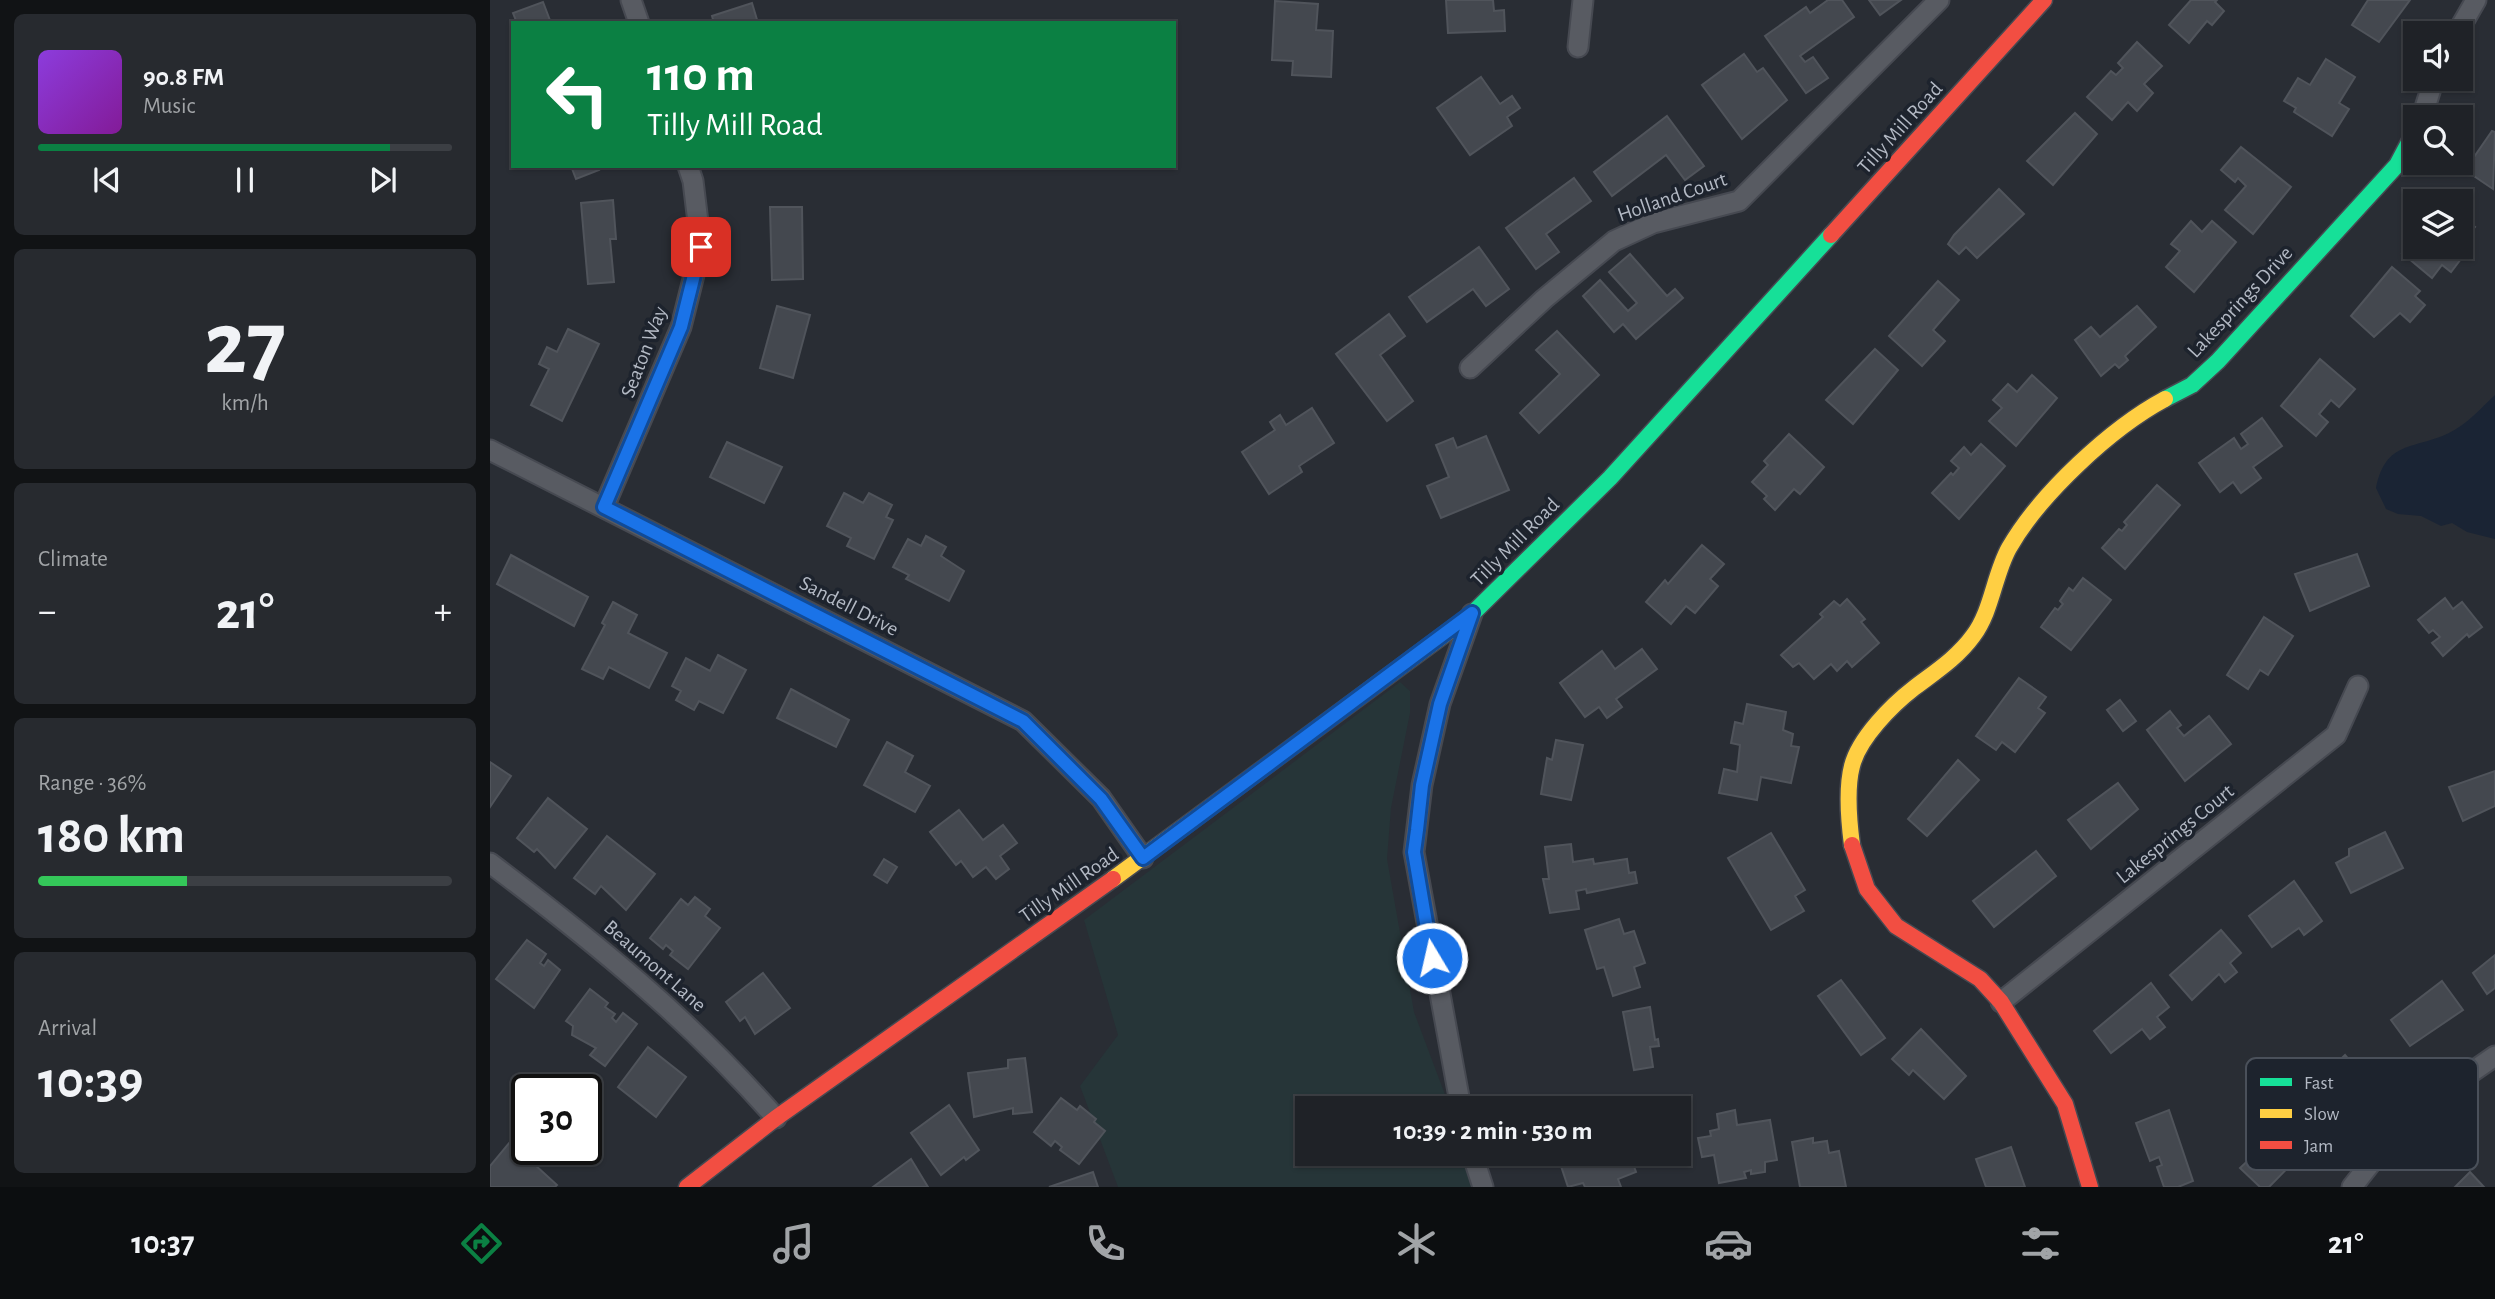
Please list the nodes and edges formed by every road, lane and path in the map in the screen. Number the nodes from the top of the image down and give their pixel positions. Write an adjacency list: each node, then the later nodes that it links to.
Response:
1 (631, 0): 6 (street)
2 (1583, 0): 8 (street)
3 (1939, 0): 11 (street, Holland Court)
4 (2476, 0): 7 (street)
5 (2041, 1): 14 (street, Tilly Mill Road)
6 (638, 21)
7 (2464, 21)
8 (1578, 47)
9 (2403, 154): 18 (street, Lakesprings Drive)
10 (689, 168): 13 (street, Seaton Way)
11 (1470, 368)
12 (490, 450): 13 (street, Sandell Drive)
13 (604, 507): 16 (street, Sandell Drive)
14 (1472, 613): 16 (street, Tilly Mill Road); 21 (street)
15 (2358, 686): 18 (street, Lakesprings Court)
16 (1143, 858): 22 (street, Tilly Mill Road)
17 (490, 863): 22 (street, Beaumont Lane)
18 (2001, 1002): 27 (street, Lakesprings Drive)
19 (2495, 1056): 20 (street)
20 (2478, 1068)
21 (1459, 1096)
22 (776, 1118): 25 (street, Tilly Mill Road)
23 (1476, 1166): 26 (street)
24 (2365, 1170): 28 (street)
25 (687, 1187)
26 (1483, 1187)
27 (2090, 1187)
28 (2351, 1187)

